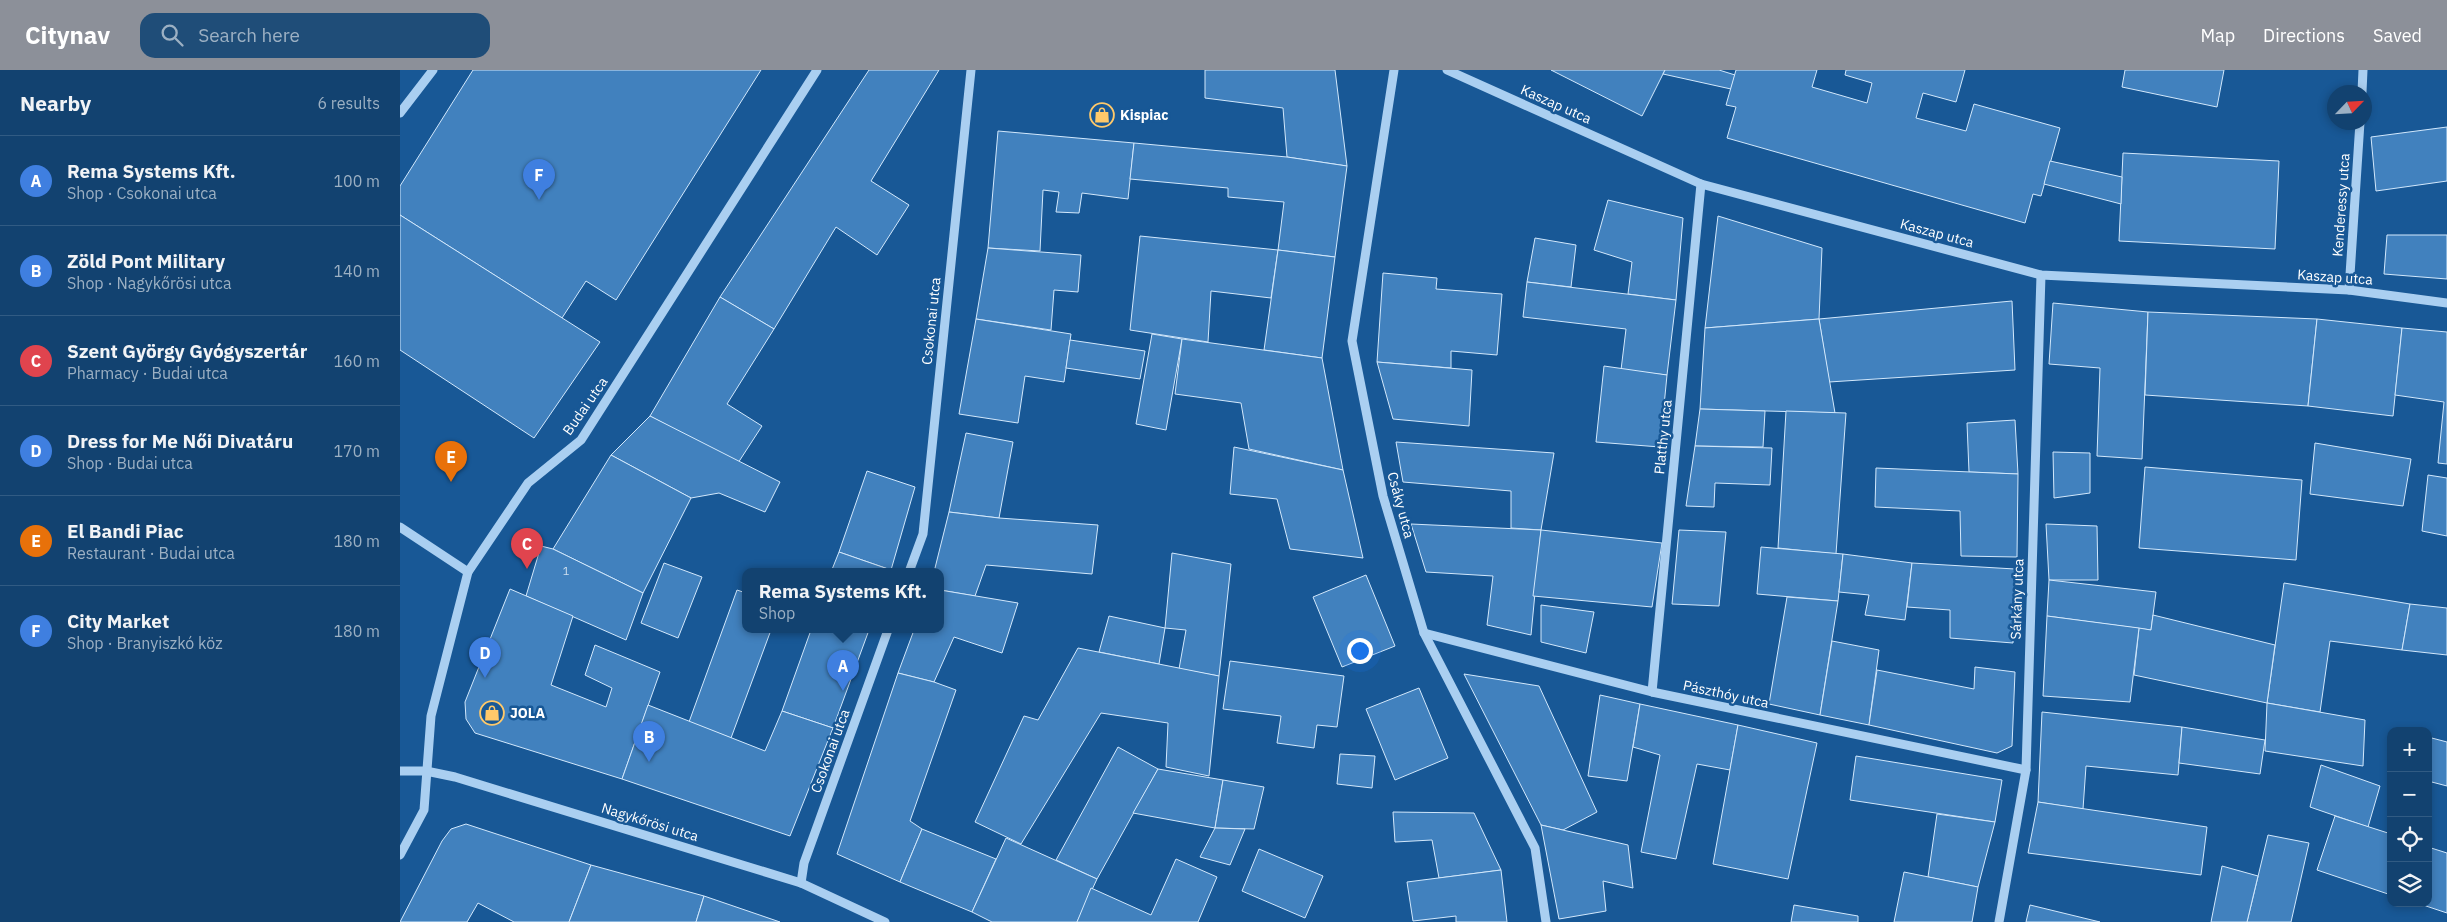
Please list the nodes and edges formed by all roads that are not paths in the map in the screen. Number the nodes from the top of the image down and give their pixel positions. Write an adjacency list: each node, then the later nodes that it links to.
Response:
1 (433, 70): 8 (street)
2 (818, 70): 16 (street, Budai utca)
3 (971, 70): 15 (street, Csokonai utca)
4 (1394, 70): 17 (street, Csáky utca)
5 (1447, 70): 10 (street, Kaszap utca)
6 (2363, 70): 7 (street)
7 (2362, 85)
8 (400, 113)
9 (2359, 130): 12 (street, Kenderessy utca)
10 (1701, 184): 11 (street, Kaszap utca); 19 (street, Platthy utca)
11 (2041, 275): 12 (street, Kaszap utca); 22 (street, Sárkány utca)
12 (2349, 290): 13 (street, Kaszap utca)
13 (2447, 303)
14 (400, 527): 16 (street)
15 (910, 568)
16 (468, 572): 21 (street, Budai utca)
17 (1424, 632): 19 (street, Pászthóy utca); 26 (street, Csáky utca)
18 (887, 633): 24 (street, Csokonai utca)
19 (1652, 692): 22 (street, Pászthóy utca)
20 (400, 770): 21 (street, Nagykőrösi utca)
21 (426, 770): 23 (street, Budai utca); 24 (street, Nagykőrösi utca)
22 (2026, 770): 27 (street, Sárkány utca)
23 (400, 855)
24 (801, 883): 25 (street, Nagykőrösi utca)
25 (885, 922)
26 (1546, 922)
27 (1999, 922)

